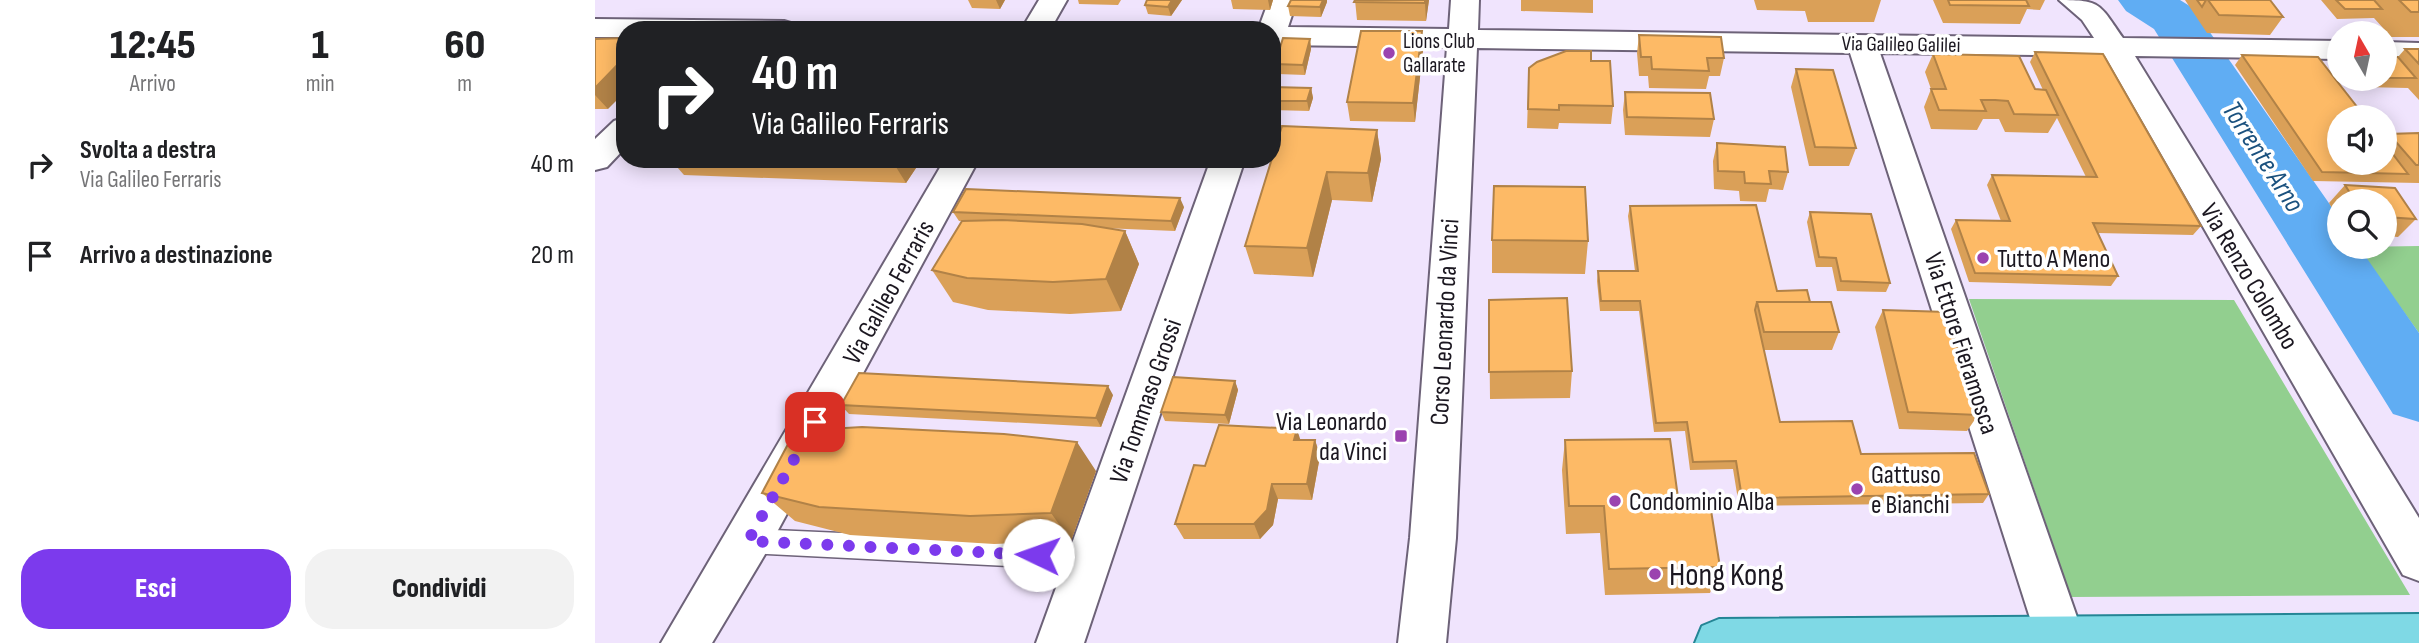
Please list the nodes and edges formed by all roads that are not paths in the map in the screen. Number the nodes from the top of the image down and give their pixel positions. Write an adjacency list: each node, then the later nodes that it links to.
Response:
1 (1053, 0): 5 (street)
2 (1283, 0): 6 (street)
3 (1465, 0): 10 (street, Corso Leonardo da Vinci)
4 (2073, 0): 12 (street, Via Renzo Colombo)
5 (1040, 21)
6 (1276, 21)
7 (595, 28): 8 (street)
8 (616, 28)
9 (1281, 33): 10 (street, Via Galileo Galilei)
10 (1461, 38): 11 (street, Via Galileo Galilei); 27 (street, Corso Leonardo da Vinci)
11 (1862, 43): 12 (street, Via Galileo Galilei); 24 (street, Via Ettore Fieramosca)
12 (2114, 46): 13 (street, Via Galileo Galilei); 22 (street, Via Renzo Colombo)
13 (2327, 50)
14 (2397, 51): 15 (street)
15 (2419, 51)
16 (616, 137): 17 (street)
17 (595, 159)
18 (958, 168): 20 (street, Via Galileo Ferraris)
19 (1225, 168): 21 (street, Via Tommaso Grossi)
20 (748, 541): 21 (lane); 25 (street, Via Galileo Ferraris)
21 (1091, 557): 26 (street, Via Tommaso Grossi)
22 (2419, 560)
23 (2419, 638): 24 (main road)
24 (2062, 642): 28 (main road)
25 (685, 643)
26 (1060, 643)
27 (1422, 643)
28 (1719, 643)

